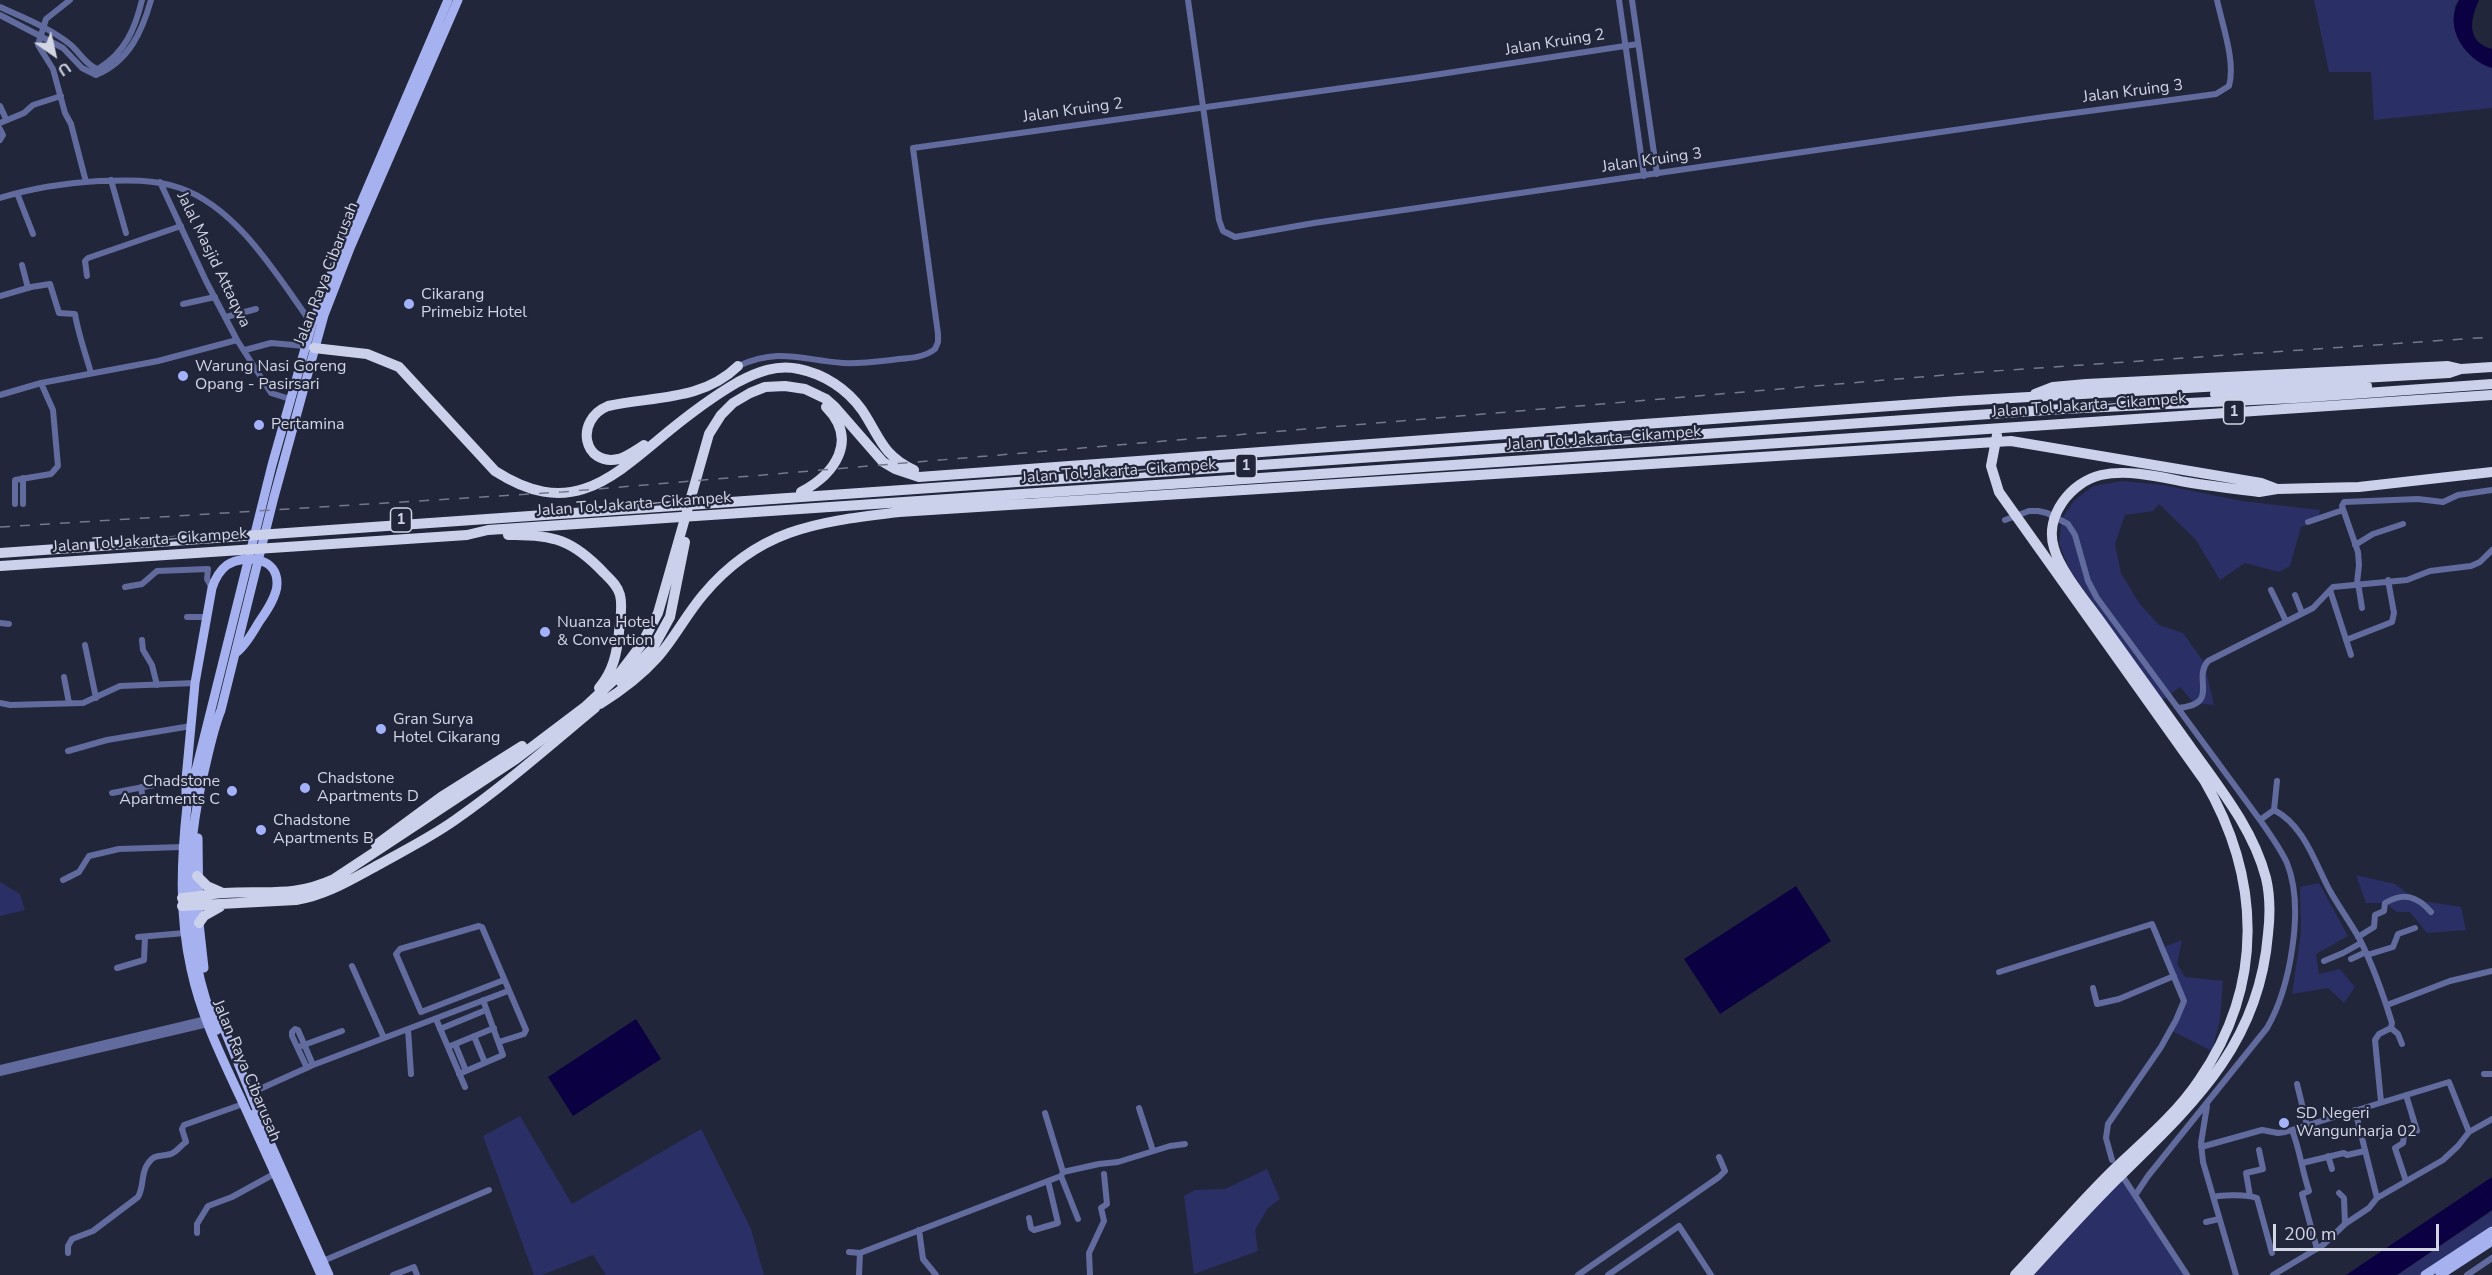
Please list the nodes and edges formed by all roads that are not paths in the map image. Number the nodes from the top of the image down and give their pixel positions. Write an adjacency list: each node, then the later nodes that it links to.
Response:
1 (70, 0): 12 (street)
2 (142, 0): 12 (street)
3 (151, 0): 13 (street)
4 (448, 0): 40 (main road, Jalan Raya Cibarusah)
5 (458, 0): 40 (main road, Jalan Raya Cibarusah)
6 (1188, 0): 18 (street, Jalan Kruing 3)
7 (1619, 0): 15 (street)
8 (1632, 0): 14 (street)
9 (2217, 0): 22 (street, Jalan Kruing 3)
10 (0, 7): 12 (street)
11 (0, 15): 13 (street)
12 (42, 27): 13 (street)
13 (42, 36): 16 (street)
14 (1638, 44): 15 (street, Jalan Kruing 2); 22 (street)
15 (1626, 46): 18 (street, Jalan Kruing 2); 23 (street)
16 (61, 96): 19 (street); 25 (street)
17 (0, 106): 19 (street)
18 (1204, 106): 23 (street, Jalan Kruing 3); 44 (street, Jalan Kruing 2)
19 (3, 121)
20 (0, 129): 21 (street)
21 (0, 140)
22 (1657, 174): 23 (street, Jalan Kruing 3)
23 (1644, 176)
24 (111, 180): 25 (street); 26 (street); 30 (street)
25 (86, 182): 27 (street)
26 (160, 182): 29 (street, Jalal Masjid Attaqwa); 40 (street)
27 (17, 193): 28 (street); 31 (street)
28 (0, 198)
29 (181, 226): 33 (street); 36 (street, Jalal Masjid Attaqwa)
30 (126, 233)
31 (33, 234)
32 (22, 265): 34 (street)
33 (87, 276)
34 (28, 288): 35 (street); 47 (street)
35 (0, 296)
36 (215, 297): 37 (street); 39 (street, Jalal Masjid Attaqwa)
37 (183, 304)
38 (256, 309): 39 (street)
39 (226, 317): 41 (street, Jalal Masjid Attaqwa)
40 (317, 325): 42 (main road, Jalan Raya Cibarusah)
41 (237, 340): 43 (street, Jalal Masjid Attaqwa); 47 (street)
42 (310, 347): 43 (street); 53 (main road, Jalan Raya Cibarusah); 54 (highway); 62 (main road, Jalan Raya Cibarusah)
43 (245, 350): 53 (street, Jalal Masjid Attaqwa)
44 (738, 366): 54 (highway)
45 (2492, 367): 46 (highway)
46 (2461, 369): 57 (highway); 67 (highway)
47 (91, 372): 49 (street)
48 (2492, 379): 61 (highway, Jalan Tol Jakarta–Cikampek / 1)
49 (41, 383): 52 (street); 58 (street)
50 (2492, 384): 75 (highway, 1)
51 (2492, 394): 63 (highway, Jalan Tol Jakarta–Cikampek / 1)
52 (0, 395)
53 (290, 399): 62 (main road, Jalan Raya Cibarusah)
54 (666, 433): 57 (highway)
55 (701, 466): 57 (highway); 61 (highway); 71 (highway)
56 (2492, 472): 59 (highway)
57 (939, 476)
58 (23, 478): 64 (street); 65 (street)
59 (2277, 489): 104 (highway); 192 (highway)
60 (2492, 490): 66 (street)
61 (801, 492): 73 (highway, Jalan Tol Jakarta–Cikampek / 1)
62 (270, 498): 78 (main road, Jalan Raya Cibarusah)
63 (917, 501): 70 (highway, Jalan Tol Jakarta–Cikampek / 1); 76 (highway, 1)
64 (15, 504)
65 (23, 504)
66 (2343, 510): 68 (street); 72 (street)
67 (2009, 517): 106 (street); 192 (highway)
68 (2308, 522)
69 (2403, 524): 72 (street)
70 (467, 535): 77 (highway, Jalan Tol Jakarta–Cikampek / 1); 118 (highway)
71 (682, 542): 104 (highway); 118 (highway)
72 (2355, 545): 80 (street)
73 (0, 548)
74 (2492, 550): 79 (street)
75 (0, 553)
76 (0, 559)
77 (0, 566)
78 (249, 575): 96 (main road, Jalan Raya Cibarusah); 105 (main road, Jalan Raya Cibarusah)
79 (2388, 580): 80 (street); 94 (street)
80 (2357, 583): 84 (street); 86 (street)
81 (125, 587): 82 (street)
82 (212, 588): 89 (main road); 96 (main road)
83 (2271, 590): 90 (street)
84 (2330, 590): 87 (street); 94 (street)
85 (2295, 595): 87 (street)
86 (2362, 608)
87 (2302, 613): 90 (street)
88 (187, 617): 89 (street)
89 (206, 617): 99 (main road)
90 (2286, 621): 106 (street)
91 (0, 623): 92 (street)
92 (9, 624)
93 (142, 640): 100 (street)
94 (2346, 640): 97 (street)
95 (85, 645): 101 (street)
96 (236, 653): 105 (main road, Jalan Raya Cibarusah)
97 (2351, 655)
98 (64, 677): 103 (street)
99 (195, 683): 100 (street); 107 (main road)
100 (157, 685): 101 (street)
101 (96, 698): 103 (street)
102 (0, 703): 103 (street)
103 (69, 703)
104 (600, 704): 124 (highway)
105 (217, 708): 114 (main road, Jalan Raya Cibarusah); 120 (main road, Jalan Raya Cibarusah); 175 (main road, Jalan Raya Cibarusah)
106 (2178, 708): 116 (street)
107 (191, 726): 108 (street); 109 (main road)
108 (68, 751)
109 (186, 779): 111 (street); 114 (main road)
110 (2277, 781): 115 (street)
111 (141, 787): 112 (street); 113 (street)
112 (112, 794)
113 (143, 800)
114 (188, 806): 117 (main road, Jalan Raya Cibarusah)
115 (2274, 810): 116 (street); 130 (street)
116 (2260, 820): 169 (street)
117 (182, 847): 119 (street); 121 (main road, Jalan Raya Cibarusah)
118 (355, 866): 122 (highway)
119 (63, 880)
120 (197, 880): 121 (main road); 122 (highway); 123 (main road, Jalan Raya Cibarusah)
121 (182, 884): 125 (main road, Jalan Raya Cibarusah)
122 (224, 893): 123 (highway)
123 (198, 905): 124 (highway); 125 (highway); 127 (main road, Jalan Raya Cibarusah)
124 (224, 905): 127 (highway)
125 (182, 906): 129 (main road, Jalan Raya Cibarusah)
126 (2431, 912): 130 (street)
127 (199, 924): 167 (main road, Jalan Raya Cibarusah)
128 (2415, 927): 131 (street)
129 (185, 933): 135 (street); 146 (main road, Jalan Raya Cibarusah)
130 (2360, 940): 131 (street); 133 (street)
131 (2366, 954): 132 (street); 143 (street)
132 (2351, 959)
133 (2324, 961)
134 (352, 966): 153 (street)
135 (117, 968)
136 (2492, 971): 143 (street)
137 (1998, 972): 138 (street)
138 (2174, 976): 140 (street); 190 (street)
139 (504, 980): 139 (street); 141 (street)
140 (2093, 988)
141 (508, 991): 142 (street); 154 (street)
142 (483, 1000): 144 (street); 145 (street)
143 (2386, 1005): 147 (street)
144 (486, 1010): 149 (street); 150 (street)
145 (436, 1018): 148 (street); 149 (street)
146 (207, 1022): 159 (street); 160 (street); 171 (main road, Jalan Raya Cibarusah)
147 (2391, 1028): 155 (street); 170 (street)
148 (408, 1029): 153 (street); 162 (street)
149 (440, 1029): 156 (street)
150 (494, 1029): 152 (street); 154 (street)
151 (342, 1031): 158 (street)
152 (474, 1036): 156 (street); 157 (street)
153 (384, 1038): 158 (street)
154 (499, 1042): 157 (street)
155 (2402, 1044)
156 (452, 1046): 161 (street)
157 (485, 1063): 161 (street)
158 (310, 1066): 167 (street)
159 (0, 1068)
160 (0, 1073)
161 (463, 1073): 166 (street)
162 (411, 1074)
163 (2484, 1074): 164 (street)
164 (2492, 1074)
165 (2297, 1084): 179 (street)
166 (465, 1087)
167 (251, 1093): 182 (main road, Jalan Raya Cibarusah)
168 (2406, 1095): 170 (street); 181 (street); 199 (street)
169 (2208, 1102): 177 (street); 178 (street)
170 (2381, 1102): 173 (street)
171 (243, 1104): 193 (main road, Jalan Raya Cibarusah); 218 (street)
172 (1139, 1108): 186 (street)
173 (2355, 1110): 179 (street); 187 (street)
174 (1045, 1113): 195 (street)
175 (254, 1118): 182 (main road, Jalan Raya Cibarusah); 193 (main road, Jalan Raya Cibarusah)
176 (2492, 1119): 181 (street)
177 (2193, 1120): 178 (street); 202 (street)
178 (2204, 1124): 184 (street)
179 (2307, 1125): 180 (street)
180 (2292, 1130): 184 (street); 191 (street)
181 (2469, 1132): 199 (street)
182 (270, 1143): 222 (main road, Jalan Raya Cibarusah)
183 (1185, 1144): 186 (street)
184 (2201, 1147): 204 (street)
185 (2259, 1150): 203 (street)
186 (1153, 1151): 195 (street)
187 (2365, 1151): 188 (street); 205 (street)
188 (2328, 1156): 191 (street); 194 (street)
189 (1719, 1157): 232 (street)
190 (2112, 1160)
191 (2302, 1163): 215 (street)
192 (2126, 1164): 197 (highway)
193 (272, 1169): 213 (street); 225 (main road, Jalan Raya Cibarusah)
194 (2332, 1169)
195 (1062, 1174): 198 (street); 207 (street)
196 (1104, 1174): 231 (street)
197 (2114, 1179): 202 (street); 235 (highway); 236 (highway)
198 (1048, 1181): 206 (street); 211 (street)
199 (2406, 1181): 205 (street)
200 (489, 1190): 222 (street)
201 (2339, 1193): 210 (street)
202 (2136, 1194): 237 (street)
203 (2250, 1196): 204 (street); 220 (street)
204 (2214, 1197): 208 (street)
205 (2376, 1198): 210 (street)
206 (1029, 1218)
207 (1078, 1219)
208 (2219, 1219): 209 (street); 238 (street)
209 (2206, 1222)
210 (2344, 1224): 215 (street)
211 (919, 1230): 219 (street); 230 (street)
212 (2492, 1231): 240 (main road)
213 (197, 1233)
214 (2492, 1241): 217 (main road)
215 (2317, 1249): 239 (street)
216 (849, 1252): 219 (street)
217 (2474, 1252): 223 (street); 241 (main road)
218 (68, 1253)
219 (860, 1253): 229 (street)
220 (2272, 1253)
221 (2492, 1258): 223 (street)
222 (323, 1262): 226 (main road, Jalan Raya Cibarusah)
223 (2482, 1265): 224 (street)
224 (2471, 1274)
225 (321, 1275)
226 (329, 1275)
227 (393, 1275): 228 (street)
228 (417, 1275)
229 (860, 1275)
230 (936, 1275)
231 (1090, 1275)
232 (1578, 1275)
233 (1608, 1275): 234 (street)
234 (1711, 1275)
235 (2015, 1275)
236 (2027, 1275)
237 (2187, 1275)
238 (2236, 1275)
239 (2273, 1275)
240 (2425, 1275)
241 (2440, 1275)

